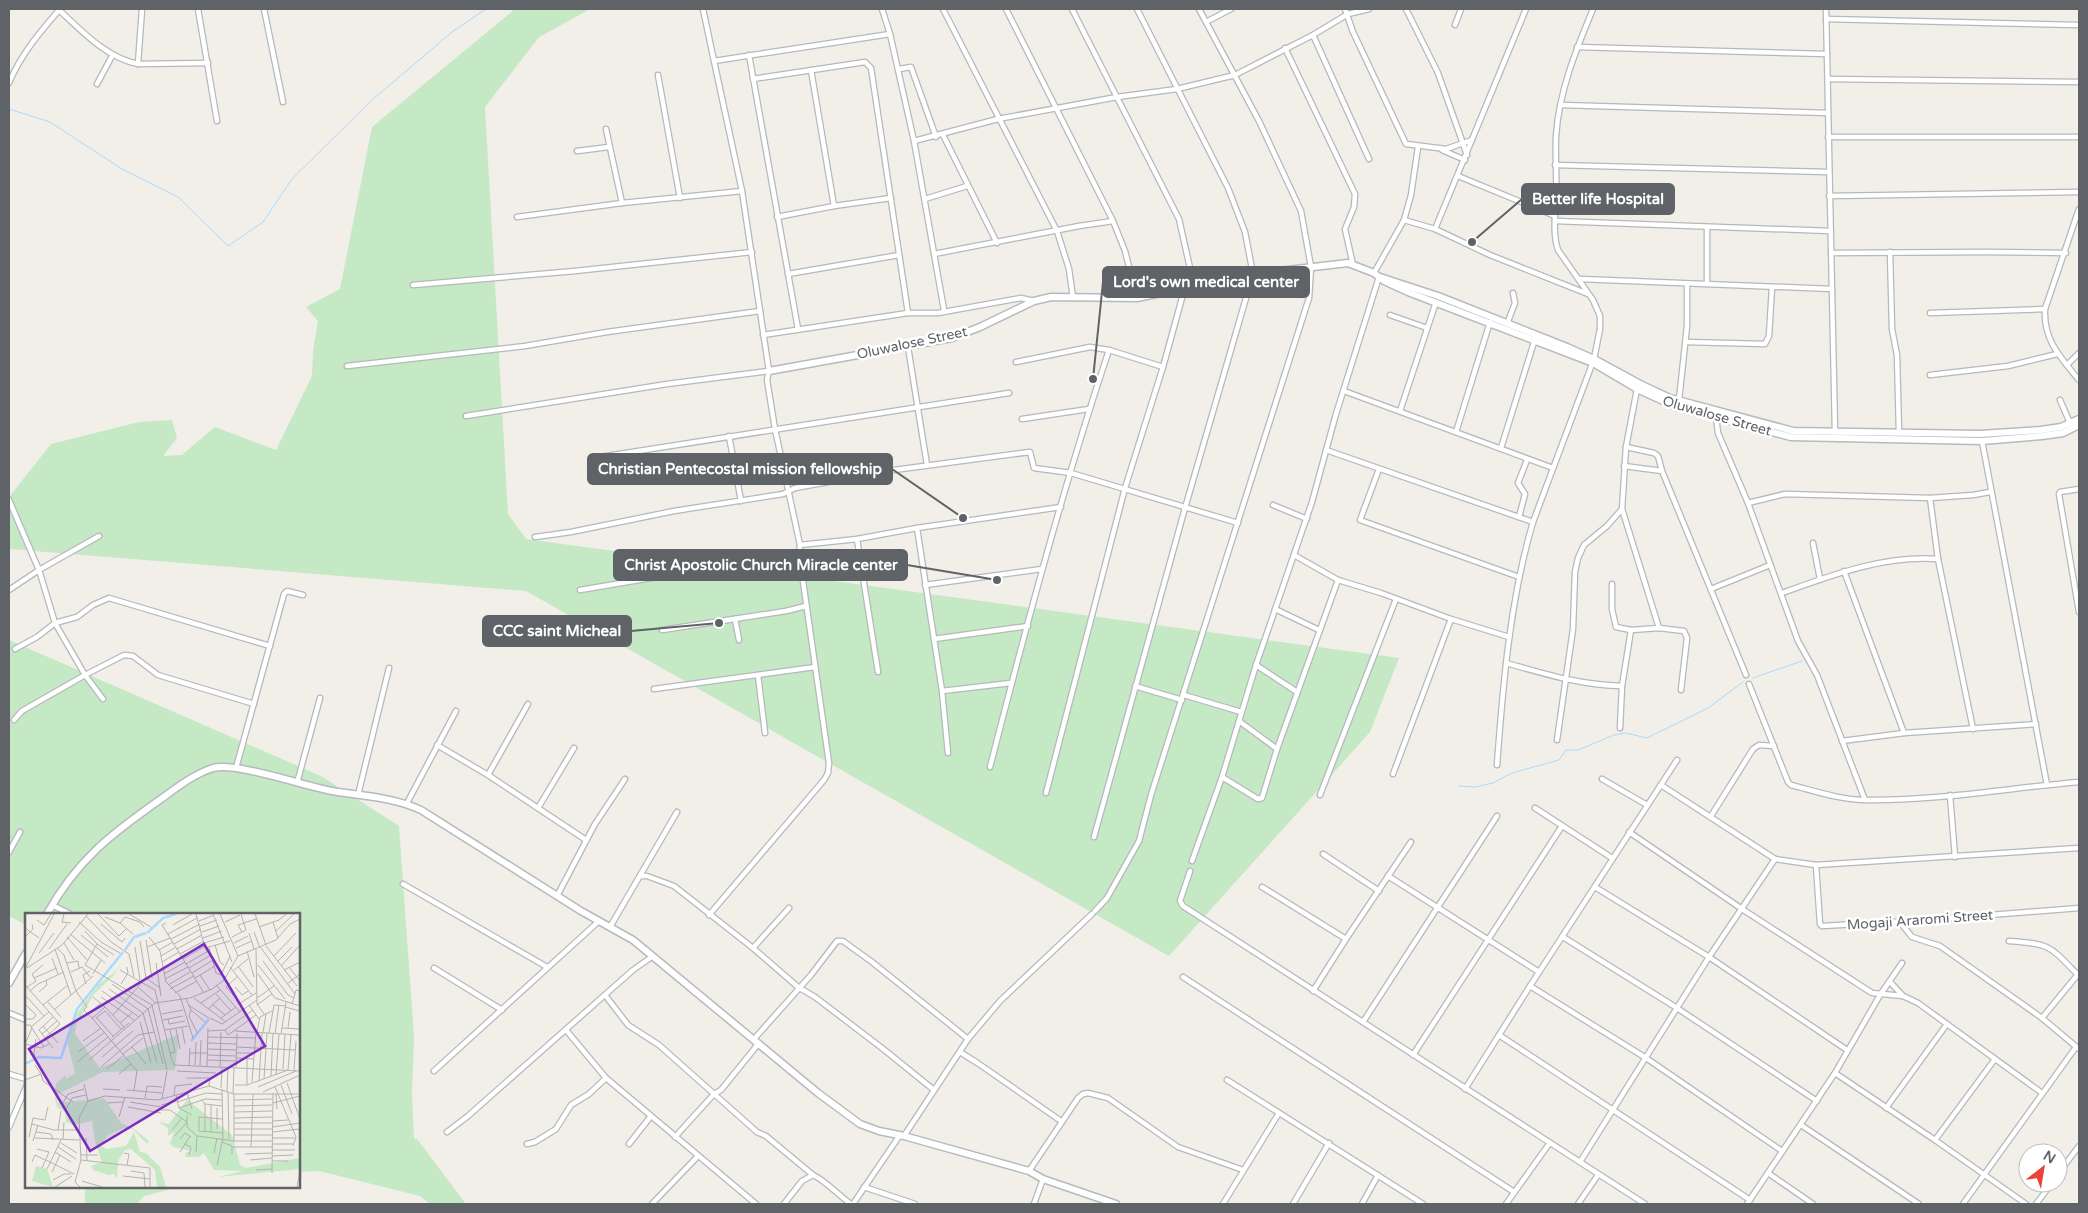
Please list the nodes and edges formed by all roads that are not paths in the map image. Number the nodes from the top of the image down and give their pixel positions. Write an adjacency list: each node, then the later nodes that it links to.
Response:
1 (59, 9): 32 (street); 43 (street)
2 (142, 9): 35 (street)
3 (198, 9): 34 (street)
4 (264, 9): 47 (street)
5 (703, 9): 33 (street)
6 (882, 9): 26 (street)
7 (943, 9): 51 (street)
8 (1006, 9): 49 (street)
9 (1072, 9): 46 (street)
10 (1136, 9): 45 (street)
11 (1199, 9): 23 (street)
12 (1231, 9): 23 (street)
13 (1346, 9): 21 (street)
14 (1369, 9): 21 (street)
15 (1406, 9): 60 (street)
16 (1453, 9): 20 (street)
17 (1526, 9): 58 (street)
18 (1593, 9): 28 (street)
19 (1826, 9): 22 (street)
20 (1460, 10): 24 (street)
21 (1348, 14): 27 (street); 62 (street)
22 (1826, 19): 25 (street); 30 (street)
23 (1206, 22): 39 (street)
24 (1455, 25)
25 (2079, 25)
26 (890, 34): 31 (street); 36 (street)
27 (1313, 35): 29 (street); 66 (street)
28 (1577, 47): 30 (street); 48 (street)
29 (1286, 48): 39 (street); 96 (street)
30 (1827, 54): 40 (street)
31 (749, 55): 33 (street); 41 (street)
32 (112, 56): 35 (street); 44 (street)
33 (714, 61): 71 (street)
34 (208, 63): 35 (street); 52 (street)
35 (138, 64)
36 (899, 69): 55 (street); 59 (street)
37 (811, 70): 41 (street); 75 (street); 78 (street)
38 (658, 75): 74 (street)
39 (1235, 75): 45 (street); 97 (street)
40 (1828, 79): 42 (street); 50 (street)
41 (754, 80): 81 (street)
42 (2079, 82)
43 (9, 83)
44 (98, 84)
45 (1177, 89): 46 (street); 99 (street)
46 (1117, 97): 49 (street); 105 (street)
47 (283, 102)
48 (1560, 105): 50 (street); 67 (street)
49 (1057, 109): 51 (street); 84 (street)
50 (1828, 113): 56 (street)
51 (998, 120): 54 (street); 87 (street)
52 (217, 121)
53 (606, 130): 61 (street)
54 (943, 135): 55 (street); 70 (street)
55 (936, 137): 59 (street)
56 (1828, 137): 57 (street); 68 (street)
57 (2079, 137)
58 (1472, 140): 60 (street); 65 (street)
59 (914, 141): 76 (street)
60 (1463, 143): 63 (street); 65 (street)
61 (609, 147): 64 (street); 77 (street)
62 (1418, 147): 63 (street); 83 (street)
63 (1438, 149): 65 (street)
64 (577, 151)
65 (1466, 157): 69 (street)
66 (1369, 159)
67 (1556, 165): 68 (street); 82 (street)
68 (1828, 172): 73 (street)
69 (1458, 176): 82 (street); 86 (street)
70 (967, 186): 76 (street); 89 (street)
71 (742, 190): 74 (street); 90 (street)
72 (2079, 192): 73 (street)
73 (1829, 196): 88 (street)
74 (680, 198): 77 (street)
75 (891, 198): 78 (street); 95 (street)
76 (925, 199): 93 (street)
77 (622, 203): 80 (street)
78 (834, 206): 81 (street)
79 (2079, 210): 92 (street)
80 (518, 218)
81 (778, 218): 98 (street)
82 (1555, 218): 85 (street); 101 (street)
83 (1404, 220): 86 (street); 100 (street)
84 (1113, 222): 87 (street); 112 (street)
85 (1707, 227): 88 (street); 103 (street)
86 (1435, 229): 110 (street)
87 (1057, 231): 89 (street); 111 (street)
88 (1830, 231): 94 (street)
89 (997, 243): 93 (street)
90 (752, 252): 104 (street); 116 (street)
91 (1890, 252): 92 (street); 94 (street); 157 (street)
92 (2066, 253): 115 (street)
93 (934, 254): 117 (street)
94 (1831, 254): 108 (street)
95 (899, 255): 98 (street); 118 (street)
96 (1353, 265): 97 (street, Oluwalose Street); 100 (street, Oluwalose Street)
97 (1312, 267): 99 (street, Oluwalose Street); 187 (street)
98 (788, 274): 124 (street)
99 (1253, 274): 105 (street, Oluwalose Street); 182 (street)
100 (1376, 275): 114 (street, Oluwalose Street); 122 (street, Oluwalose Street); 141 (street)
101 (1580, 279): 102 (street); 110 (street)
102 (1687, 284): 103 (street); 127 (street)
103 (1708, 284): 107 (street)
104 (413, 285)
105 (1194, 286): 106 (street, Oluwalose Street)
106 (1185, 287): 112 (street, Oluwalose Street); 136 (street)
107 (1772, 287): 108 (street); 127 (street)
108 (1832, 289): 156 (street)
109 (1513, 293): 122 (street)
110 (1589, 294): 132 (street)
111 (1073, 298): 112 (street, Oluwalose Street); 113 (street, Oluwalose Street)
112 (1137, 298)
113 (1034, 301): 117 (street); 128 (street, Oluwalose Street)
114 (1436, 302): 121 (street, Oluwalose Street); 123 (street)
115 (2046, 309): 120 (street); 131 (street)
116 (760, 310): 125 (street); 135 (street)
117 (944, 310): 118 (street)
118 (908, 313): 124 (street)
119 (1390, 314): 123 (street)
120 (1930, 314)
121 (1490, 322): 122 (street, Oluwalose Street); 155 (street)
122 (1506, 326): 126 (street, Oluwalose Street); 132 (street, Oluwalose Street)
123 (1427, 328): 147 (street)
124 (798, 329): 125 (street)
125 (763, 335): 137 (street)
126 (1535, 339): 132 (street, Oluwalose Street); 162 (street)
127 (1686, 342): 143 (street)
128 (908, 347): 137 (street, Oluwalose Street); 145 (street)
129 (1108, 350): 133 (street); 136 (street); 146 (street)
130 (2079, 353): 134 (street)
131 (2057, 354): 134 (street); 138 (street)
132 (1593, 361): 140 (street, Oluwalose Street); 143 (street, Oluwalose Street); 168 (street)
133 (1016, 362)
134 (2067, 365): 139 (street)
135 (347, 366)
136 (1163, 367): 172 (street)
137 (769, 371): 148 (street, Oluwalose Street); 154 (street)
138 (1930, 375)
139 (2079, 380)
140 (1637, 389): 149 (street, Oluwalose Street); 161 (street)
141 (1344, 391): 147 (street); 163 (street)
142 (1009, 392): 145 (street)
143 (1679, 400): 156 (street, Oluwalose Street)
144 (2060, 400): 152 (street)
145 (918, 408): 154 (street); 166 (street)
146 (1089, 408): 150 (street); 171 (street)
147 (1400, 411): 155 (street)
148 (466, 416)
149 (1716, 417): 159 (street, Oluwalose Street); 179 (street)
150 (1022, 419)
151 (2079, 419): 152 (street, Oluwalose Street)
152 (2070, 424): 157 (street, Oluwalose Street)
153 (2079, 425): 160 (street, Oluwalose Street)
154 (775, 429): 158 (street); 174 (street)
155 (1456, 432): 162 (street)
156 (1835, 432): 159 (street, Oluwalose Street)
157 (1899, 434): 159 (street, Oluwalose Street)
158 (729, 436): 164 (street); 178 (street)
159 (1881, 436): 160 (street, Oluwalose Street)
160 (1982, 441): 175 (street)
161 (1626, 447): 167 (street); 170 (street)
162 (1501, 448): 165 (street)
163 (1326, 450): 169 (street); 185 (street)
164 (600, 457)
165 (1527, 460): 168 (street); 184 (street)
166 (927, 466): 171 (street); 174 (street)
167 (1624, 466): 170 (street); 183 (street)
168 (1553, 468): 186 (street)
169 (1379, 469): 184 (street); 201 (street)
170 (1662, 471): 206 (street)
171 (1071, 472): 172 (street); 181 (street)
172 (1125, 488): 182 (street); 279 (street)
173 (2079, 489): 214 (street)
174 (789, 491): 178 (street); 193 (street)
175 (1990, 492): 176 (street); 254 (street)
176 (1930, 498): 179 (street); 196 (street)
177 (9, 500): 199 (street)
178 (741, 502): 190 (street)
179 (1748, 504): 197 (street)
180 (1272, 505): 185 (street)
181 (1061, 507): 188 (street); 198 (street)
182 (1185, 508): 187 (street); 239 (street)
183 (1622, 509): 219 (street); 236 (street)
184 (1519, 517): 186 (street)
185 (1306, 519): 195 (street)
186 (1533, 522): 201 (street)
187 (1238, 523): 245 (street)
188 (917, 528): 191 (street); 205 (street)
189 (100, 536): 199 (street)
190 (535, 537)
191 (857, 539): 193 (street); 232 (street)
192 (1813, 543): 202 (street)
193 (800, 545): 194 (street)
194 (799, 553): 208 (street); 212 (street)
195 (1294, 555): 203 (street); 213 (street)
196 (1938, 559): 200 (street); 256 (street)
197 (1770, 565): 206 (street); 209 (street)
198 (1042, 569): 205 (street); 218 (street)
199 (39, 570): 207 (street); 217 (street)
200 (1844, 571): 202 (street); 258 (street)
201 (1519, 577): 223 (street)
202 (1820, 579): 209 (street)
203 (1338, 580): 211 (street); 221 (street)
204 (1612, 584): 222 (street)
205 (924, 585): 225 (street)
206 (1711, 589): 235 (street)
207 (9, 590)
208 (580, 590)
209 (1782, 593): 260 (street)
210 (303, 595): 226 (street)
211 (1396, 599): 216 (street); 281 (street)
212 (806, 606): 215 (street); 230 (street)
213 (1274, 609): 221 (street); 229 (street)
214 (2079, 612)
215 (735, 619): 220 (street); 224 (street)
216 (1451, 619): 223 (street); 270 (street)
217 (55, 623): 226 (street); 227 (street); 233 (street)
218 (1028, 626): 225 (street); 237 (street)
219 (1659, 628): 222 (street); 242 (street)
220 (662, 630)
221 (1319, 630): 244 (street)
222 (1631, 630): 240 (street)
223 (1509, 637): 228 (street)
224 (739, 640)
225 (934, 640): 243 (street)
226 (270, 646): 248 (street)
227 (15, 649)
228 (1506, 663): 236 (street); 267 (street)
229 (1256, 665): 244 (street); 251 (street)
230 (815, 667): 234 (street); 320 (street)
231 (389, 668): 280 (street)
232 (878, 672)
233 (85, 675): 247 (street); 248 (street); 252 (street)
234 (758, 675): 241 (street); 257 (street)
235 (1746, 675)
236 (1565, 680): 240 (street); 259 (street)
237 (1011, 683): 243 (street); 268 (street)
238 (1749, 684): 262 (street)
239 (1136, 686): 245 (street); 294 (street)
240 (1622, 686): 255 (street)
241 (654, 689)
242 (1681, 690)
243 (942, 691): 265 (street)
244 (1297, 692): 264 (street)
245 (1183, 697): 251 (street); 356 (street)
246 (320, 698): 276 (street)
247 (103, 700)
248 (254, 704): 269 (street)
249 (528, 704): 271 (street)
250 (456, 712): 261 (street)
251 (1241, 712): 253 (street)
252 (14, 720)
253 (1239, 721): 264 (street); 272 (street)
254 (2036, 724): 256 (street); 278 (street)
255 (1620, 728)
256 (1973, 729): 258 (street)
257 (765, 733)
258 (1904, 734): 260 (street)
259 (1557, 740)
260 (1842, 741): 283 (street)
261 (437, 745): 271 (street); 284 (street)
262 (1774, 746): 283 (street); 290 (street)
263 (574, 748): 286 (street)
264 (1277, 749): 272 (street)
265 (948, 753)
266 (1676, 760): 277 (street)
267 (1497, 765)
268 (990, 767)
269 (236, 768): 276 (street); 313 (street)
270 (1393, 774)
271 (488, 775): 286 (street)
272 (1222, 777): 303 (street)
273 (625, 779): 295 (street)
274 (1602, 779): 285 (street)
275 (2079, 782): 278 (street)
276 (296, 783): 280 (street)
277 (1661, 785): 285 (street); 290 (street)
278 (2048, 785): 282 (street)
279 (1046, 793)
280 (358, 795): 284 (street)
281 (1320, 795)
282 (1950, 795): 283 (street); 300 (street)
283 (1865, 800)
284 (407, 803): 312 (street)
285 (1647, 805): 293 (street)
286 (538, 808): 295 (street)
287 (1535, 808): 291 (street)
288 (677, 812): 306 (street)
289 (1497, 816): 314 (street)
290 (1711, 816): 302 (street)
291 (1562, 826): 301 (street); 326 (street)
292 (20, 832): 298 (street)
293 (1629, 832): 301 (street); 317 (street)
294 (1094, 837)
295 (586, 840): 312 (street)
296 (1411, 842): 307 (street)
297 (2079, 848): 300 (street)
298 (9, 852)
299 (1323, 854): 311 (street)
300 (1955, 857): 304 (street)
301 (1612, 858): 310 (street)
302 (1776, 859): 304 (street); 317 (street)
303 (1192, 861)
304 (1816, 865): 322 (street, Mogaji Araromi Street)
305 (1190, 871): 343 (street)
306 (640, 876): 320 (street); 323 (street)
307 (1388, 876): 311 (street); 314 (street)
308 (403, 884): 333 (street)
309 (1262, 887): 325 (street)
310 (1595, 887): 324 (street); 331 (street)
311 (1379, 891): 325 (street)
312 (557, 896): 321 (street)
313 (52, 905): 318 (street); 319 (street)
314 (1436, 907): 326 (street); 352 (street)
315 (789, 908): 328 (street)
316 (2079, 908): 322 (street, Mogaji Araromi Street)
317 (1742, 909): 331 (street); 345 (street)
318 (48, 913)
319 (68, 913)
320 (708, 915): 328 (street)
321 (599, 921): 323 (street); 333 (street)
322 (1900, 922): 350 (street)
323 (610, 926): 330 (street)
324 (1563, 937): 336 (street); 347 (street)
325 (1346, 939): 343 (street)
326 (1488, 940): 336 (street); 361 (street)
327 (2008, 940): 337 (street)
328 (753, 948): 342 (street)
329 (25, 955): 335 (street)
330 (653, 956): 344 (street); 357 (street)
331 (1709, 958): 347 (street); 359 (street)
332 (1902, 963): 339 (street)
333 (547, 967): 348 (street)
334 (434, 968): 348 (street)
335 (12, 971): 340 (street)
336 (1539, 972): 341 (street)
337 (2078, 974): 350 (street)
338 (1183, 977): 405 (street)
339 (1890, 982): 345 (street); 346 (street)
340 (9, 983)
341 (1530, 986): 355 (street); 362 (street)
342 (798, 987): 356 (street); 357 (street); 372 (street)
343 (1313, 991): 352 (street)
344 (605, 995): 354 (street); 374 (street)
345 (1880, 995): 346 (street); 359 (street)
346 (1903, 996): 353 (street)
347 (1677, 1008): 362 (street); 375 (street)
348 (502, 1010): 364 (street)
349 (9, 1013): 351 (street)
350 (2042, 1018): 358 (street)
351 (25, 1020)
352 (1363, 1022): 361 (street)
353 (1947, 1024): 363 (street); 376 (street)
354 (566, 1030): 367 (street); 383 (street)
355 (1500, 1035): 371 (street); 377 (street)
356 (968, 1039): 360 (street)
357 (756, 1041): 374 (street); 384 (street)
358 (2078, 1048): 373 (street)
359 (1847, 1050): 365 (street)
360 (960, 1052): 372 (street); 380 (street)
361 (1412, 1055): 371 (street)
362 (1646, 1058): 377 (street); 392 (street)
363 (1995, 1059): 373 (street); 386 (street)
364 (434, 1071)
365 (1835, 1073): 375 (street); 376 (street)
366 (9, 1074): 368 (street)
367 (606, 1078): 379 (street); 388 (street)
368 (25, 1080)
369 (1227, 1080): 378 (street)
370 (25, 1089): 382 (street)
371 (1465, 1089): 390 (street)
372 (934, 1090): 384 (street)
373 (2042, 1093): 399 (street)
374 (714, 1094): 385 (street); 400 (street)
375 (1817, 1101): 381 (street)
376 (1886, 1108): 386 (street)
377 (1612, 1109): 395 (street); 407 (street)
378 (1279, 1113): 387 (street); 396 (street)
379 (651, 1116): 385 (street); 389 (street)
380 (1061, 1121): 396 (street); 397 (street)
381 (1801, 1125): 392 (street); 423 (street)
382 (9, 1127)
383 (447, 1132)
384 (902, 1136): 397 (street); 404 (street)
385 (675, 1137): 393 (street)
386 (1935, 1140): 399 (street)
387 (1329, 1143): 401 (street); 416 (street)
388 (527, 1144)
389 (629, 1144)
390 (1549, 1144): 395 (street); 405 (street)
391 (2079, 1146): 394 (street)
392 (1782, 1151): 398 (street)
393 (698, 1156): 408 (street); 409 (street)
394 (2068, 1161)
395 (1580, 1162): 402 (street)
396 (1243, 1170): 415 (street)
397 (1028, 1171): 403 (street)
398 (1768, 1173): 407 (street); 422 (street)
399 (1984, 1174): 424 (street); 425 (street)
400 (813, 1175): 410 (street); 411 (street)
401 (1378, 1175): 417 (street); 418 (street)
402 (1598, 1175): 420 (street); 421 (street)
403 (1042, 1179): 413 (street); 414 (street)
404 (864, 1187): 411 (street); 412 (street)
405 (1514, 1192): 419 (street)
406 (2044, 1193): 426 (street)
407 (1748, 1202)
408 (652, 1204)
409 (756, 1204)
410 (784, 1204)
411 (852, 1204)
412 (915, 1204)
413 (1034, 1204)
414 (1116, 1204)
415 (1223, 1204)
416 (1293, 1204)
417 (1362, 1204)
418 (1423, 1204)
419 (1506, 1204)
420 (1578, 1204)
421 (1645, 1204)
422 (1813, 1204)
423 (1919, 1204)
424 (1963, 1204)
425 (2026, 1204)
426 (2036, 1204)

